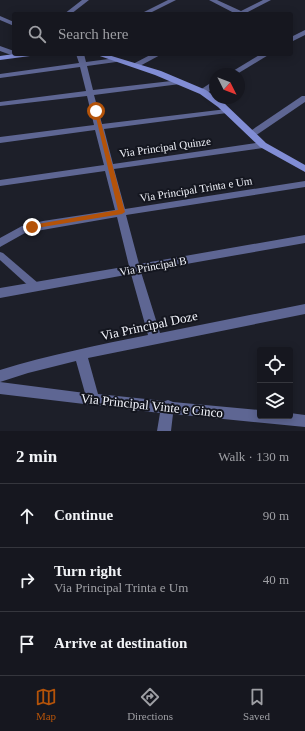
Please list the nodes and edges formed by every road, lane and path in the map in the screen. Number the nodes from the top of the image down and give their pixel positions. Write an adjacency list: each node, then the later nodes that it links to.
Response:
1 (86, 0): 5 (street)
2 (173, 0): 6 (street)
3 (212, 0): 7 (street)
4 (268, 0): 8 (street)
5 (70, 12)
6 (147, 12)
7 (236, 12)
8 (244, 12)
9 (0, 18): 10 (street)
10 (12, 23)
11 (305, 32): 12 (street)
12 (293, 39)
13 (0, 48): 14 (street)
14 (12, 52)
15 (12, 55): 20 (street)
16 (81, 56): 22 (street)
17 (104, 56): 21 (street)
18 (154, 56): 23 (street)
19 (263, 56): 24 (street)
20 (0, 58)
21 (116, 60): 22 (street); 23 (street)
22 (83, 64): 25 (street); 29 (street)
23 (135, 65): 26 (street)
24 (242, 68)
25 (0, 76)
26 (180, 82): 28 (street); 29 (street)
27 (209, 88): 28 (street)
28 (202, 92): 32 (street)
29 (90, 93): 31 (street); 33 (street)
30 (305, 98): 34 (street)
31 (0, 104)
32 (227, 111): 33 (street); 34 (street)
33 (100, 127): 35 (street); 37 (street)
34 (252, 134): 36 (street)
35 (0, 140)
36 (263, 145): 37 (street, Via Principal Quinze); 38 (street)
37 (110, 167): 39 (street, Via Principal Quinze); 41 (street)
38 (305, 169)
39 (0, 183)
40 (305, 184): 41 (street, Via Principal Trinta e Um)
41 (122, 212): 43 (street, Via Principal Trinta e Um); 45 (street)
42 (305, 240): 45 (street, Via Principal B)
43 (0, 243)
44 (0, 255): 46 (lane)
45 (135, 270): 46 (street, Via Principal B); 49 (street)
46 (34, 286): 47 (street, Via Principal B)
47 (0, 293)
48 (305, 309): 49 (street, Via Principal Doze)
49 (155, 338): 50 (street, Via Principal Doze)
50 (81, 354): 51 (street, Via Principal Doze); 53 (street)
51 (0, 376)
52 (0, 388): 53 (street, Via Principal Vinte e Cinco)
53 (93, 400): 54 (street, Via Principal Vinte e Cinco)
54 (168, 406): 55 (street, Via Principal Vinte e Cinco); 56 (street)
55 (305, 421)
56 (164, 431)

